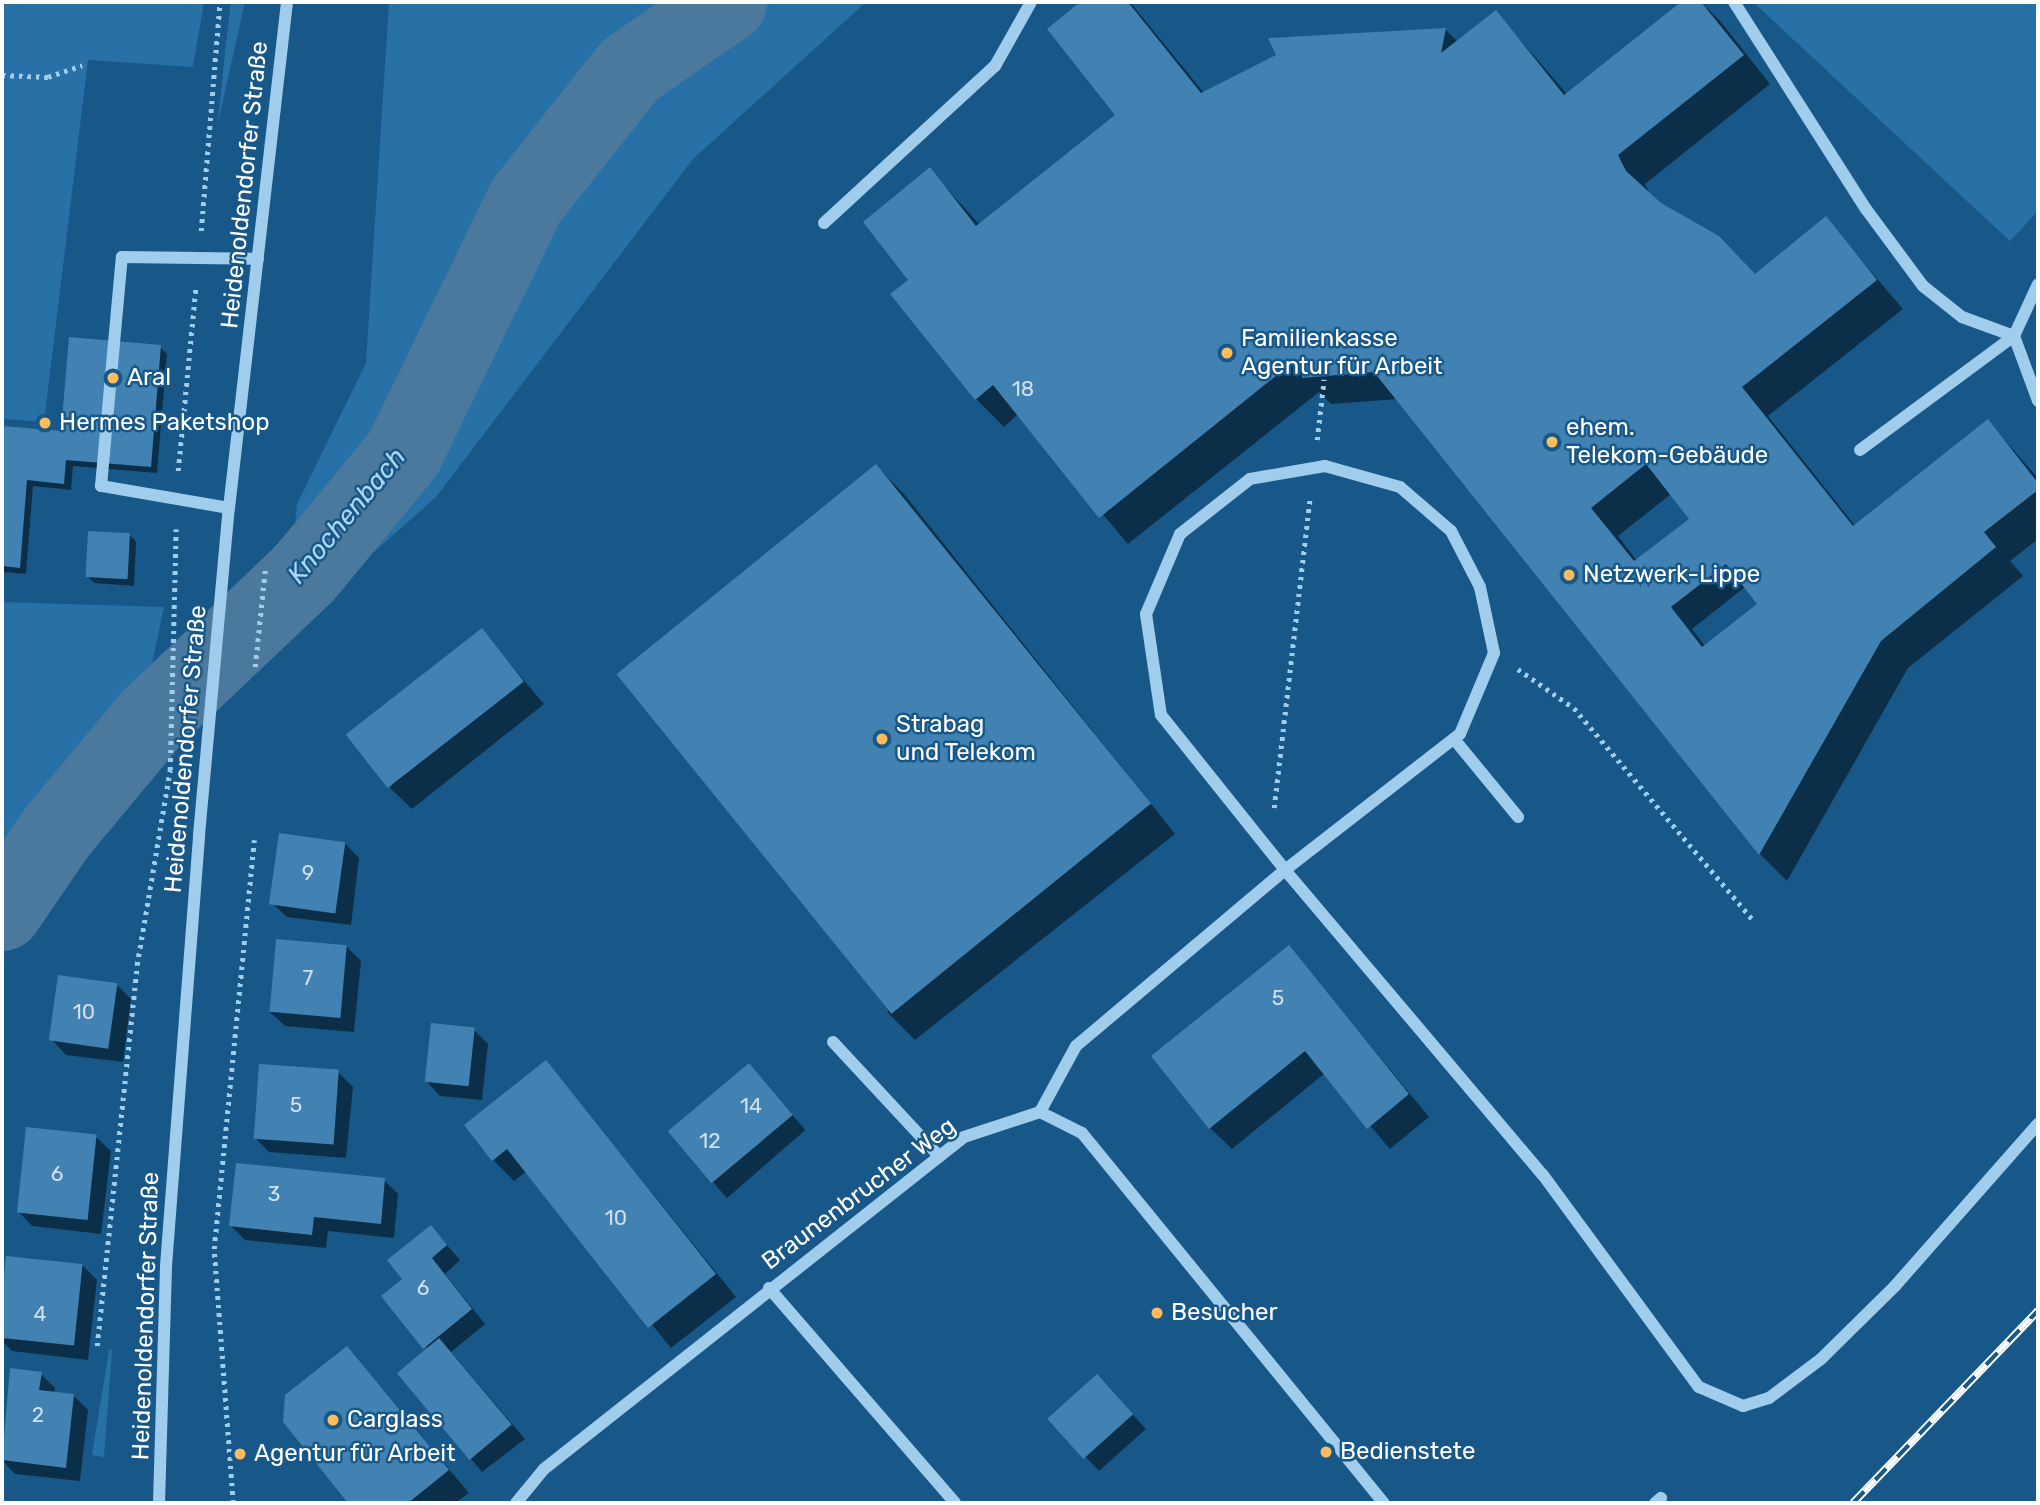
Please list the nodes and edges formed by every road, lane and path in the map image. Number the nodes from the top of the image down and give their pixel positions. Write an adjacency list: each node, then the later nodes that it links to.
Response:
1 (220, 2): 8 (path)
2 (287, 2): 9 (street, Heidenoldendorfer Straße)
3 (1031, 2): 7 (street)
4 (1734, 2): 11 (street)
5 (82, 65): 6 (path)
6 (2, 75)
7 (824, 223)
8 (199, 256): 9 (street); 16 (path); 16 (street)
9 (258, 259): 17 (street, Heidenoldendorfer Straße)
10 (2038, 284): 11 (street)
11 (2014, 336): 13 (street); 14 (street)
12 (1324, 379): 15 (path)
13 (2038, 401)
14 (1860, 450)
15 (1314, 468): 19 (street); 23 (path); 25 (street)
16 (176, 499): 17 (street); 32 (path)
17 (229, 508): 33 (street, Heidenoldendorfer Straße)
18 (265, 570): 20 (path)
19 (1494, 653): 21 (street); 26 (path)
20 (255, 667)
21 (1454, 738): 22 (street); 25 (street)
22 (1518, 817)
23 (1273, 819)
24 (254, 840): 34 (path)
25 (1285, 870): 28 (street); 29 (street)
26 (1755, 922)
27 (833, 1042): 30 (street)
28 (1040, 1112): 30 (street, Braunenbrucher Weg); 37 (street)
29 (2038, 1124)
30 (939, 1156): 31 (street, Braunenbrucher Weg)
31 (769, 1288): 35 (street, Braunenbrucher Weg); 36 (street)
32 (97, 1346)
33 (159, 1503)
34 (233, 1503)
35 (516, 1503)
36 (955, 1503)
37 (1384, 1503)

